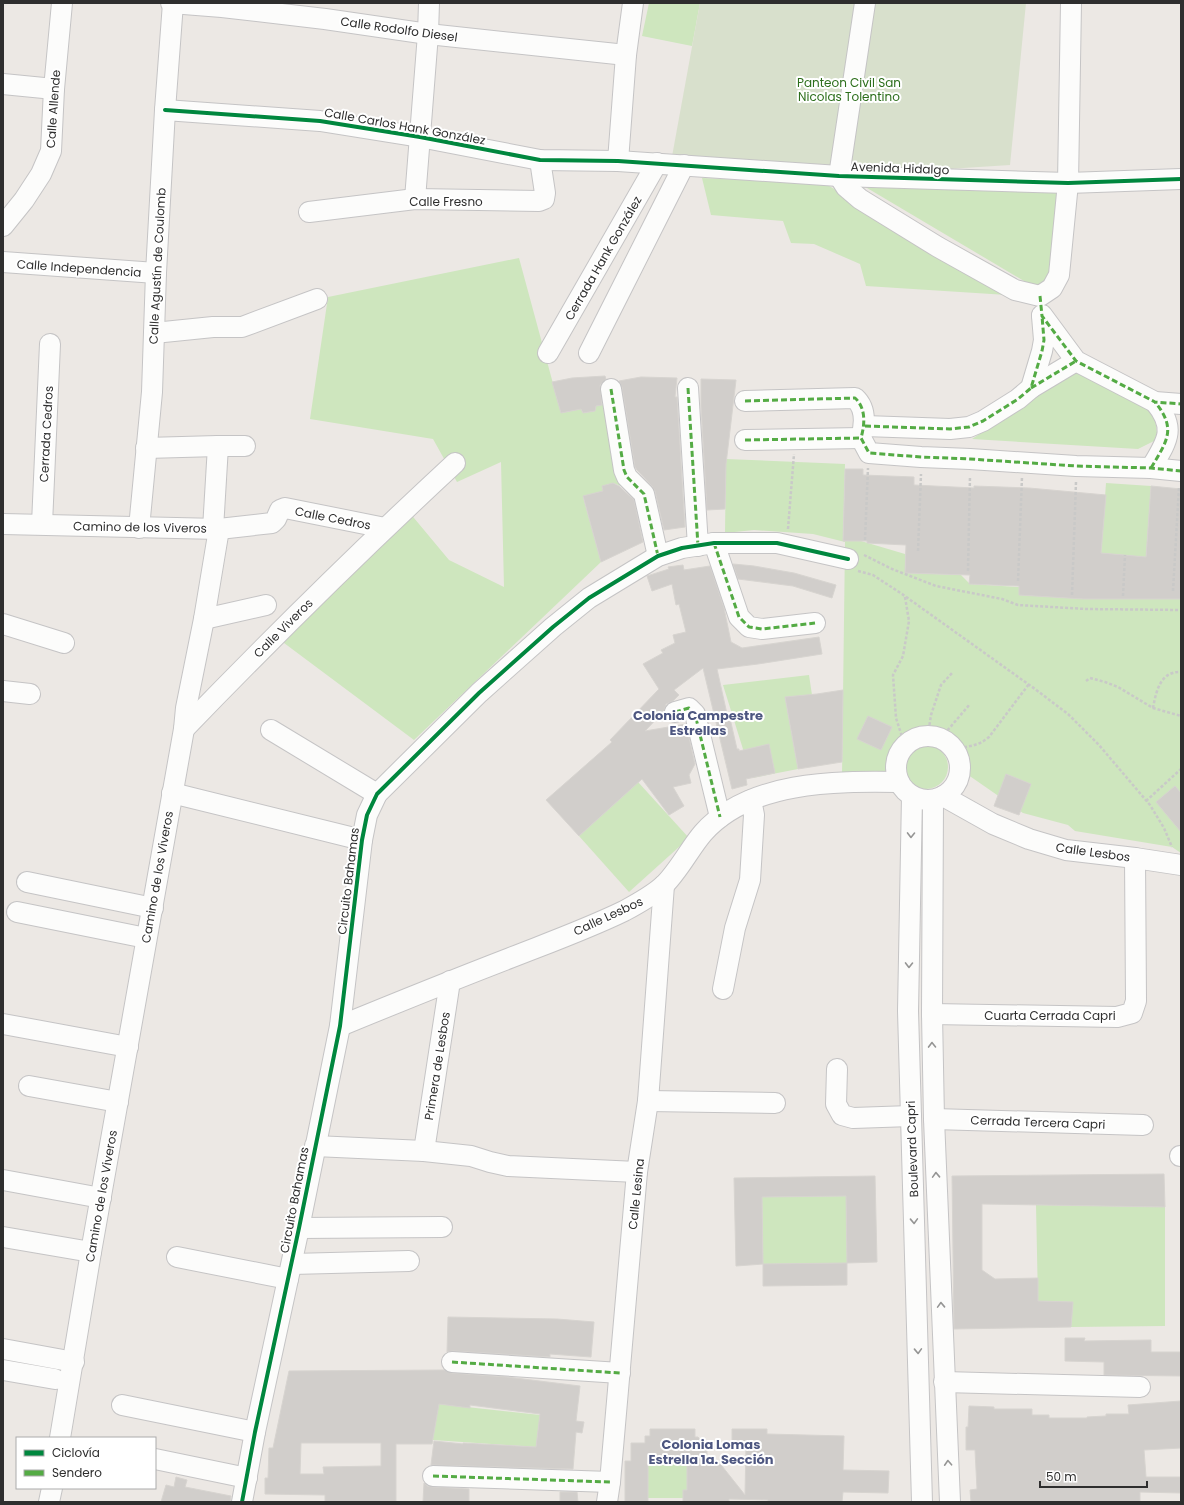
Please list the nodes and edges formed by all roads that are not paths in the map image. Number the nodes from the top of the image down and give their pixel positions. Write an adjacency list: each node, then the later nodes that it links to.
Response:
1 (62, 3): 12 (street, Calle Allende)
2 (172, 3): 7 (street, Calle Rodolfo Diesel); 13 (street, Calle Agustín de Coulomb)
3 (429, 3): 9 (street)
4 (633, 3): 10 (street)
5 (865, 3): 19 (street)
6 (1071, 3): 21 (street)
7 (222, 5): 8 (street, Calle Rodolfo Diesel)
8 (325, 11): 9 (street, Calle Rodolfo Diesel)
9 (428, 34): 10 (street, Calle Rodolfo Diesel); 14 (street)
10 (626, 55): 16 (street)
11 (3, 84): 12 (street)
12 (54, 89): 24 (street, Calle Allende)
13 (165, 110): 14 (street, Calle Carlos Hank González); 26 (street, Calle Agustín de Coulomb)
14 (420, 137): 15 (street, Calle Carlos Hank González); 22 (street)
15 (540, 160): 16 (street, Calle Carlos Hank González); 22 (street, Calle Fresno)
16 (618, 161): 17 (street, Avenida Hidalgo)
17 (657, 163): 18 (street, Avenida Hidalgo); 32 (street, Cerrada Hank González)
18 (684, 165): 19 (street, Avenida Hidalgo); 33 (street)
19 (839, 176): 21 (street, Avenida Hidalgo); 27 (street)
20 (1181, 179): 21 (street, Avenida Hidalgo)
21 (1068, 183): 27 (street)
22 (415, 200): 23 (street, Calle Fresno)
23 (309, 212)
24 (3, 226)
25 (3, 262): 26 (street, Calle Independencia)
26 (156, 273): 30 (street, Calle Agustín de Coulomb)
27 (1040, 296): 29 (street)
28 (317, 299): 30 (street)
29 (1042, 316): 34 (street); 36 (street)
30 (154, 333): 45 (street, Calle Agustín de Coulomb)
31 (50, 344): 50 (street, Cerrada Cedros)
32 (548, 352)
33 (589, 353)
34 (1076, 361): 36 (street); 39 (street)
35 (688, 388): 54 (street)
36 (1031, 388): 41 (street)
37 (611, 389): 55 (street)
38 (745, 401): 41 (street)
39 (1154, 402): 40 (street); 47 (street)
40 (1181, 404)
41 (865, 439): 42 (street); 47 (street)
42 (745, 440)
43 (218, 446): 44 (street); 45 (street); 53 (street)
44 (245, 446)
45 (146, 448): 51 (street, Calle Agustín de Coulomb)
46 (455, 463): 52 (street, Calle Viveros)
47 (1151, 468): 48 (street)
48 (1180, 471)
49 (3, 524): 50 (street, Camino de los Viveros)
50 (42, 524): 51 (street, Camino de los Viveros)
51 (140, 528): 53 (street, Camino de los Viveros)
52 (385, 528): 53 (street, Calle Cedros); 65 (street, Calle Viveros)
53 (216, 529): 58 (street, Camino de los Viveros)
54 (706, 545): 55 (street, Circuito Bahamas); 56 (street, Circuito Bahamas); 59 (street)
55 (658, 556): 69 (street, Circuito Bahamas)
56 (848, 559)
57 (266, 605): 58 (street)
58 (204, 619): 65 (street, Camino de los Viveros)
59 (815, 622)
60 (3, 624): 61 (street)
61 (64, 643)
62 (3, 691): 63 (street)
63 (30, 694)
64 (675, 712): 73 (street)
65 (184, 730): 68 (street, Camino de los Viveros)
66 (271, 730): 69 (street)
67 (899, 782): 70 (street); 71 (street); 72 (street, Calle Lesbos)
68 (172, 793): 74 (street); 79 (street, Camino de los Viveros)
69 (377, 794): 74 (street, Circuito Bahamas)
70 (912, 796): 71 (street); 93 (street, Boulevard Capri, one-way to 93)
71 (938, 798): 75 (street, Calle Lesbos); 84 (street, Boulevard Capri)
72 (750, 800): 73 (street, Calle Lesbos); 83 (street)
73 (720, 817): 78 (street, Calle Lesbos)
74 (362, 840): 86 (street, Circuito Bahamas)
75 (1135, 858): 76 (street, Calle Lesbos); 84 (street, Cuarta Cerrada Capri)
76 (1180, 865)
77 (27, 882): 79 (street)
78 (664, 885): 82 (street, Calle Lesbos); 90 (street, Calle Lesina)
79 (153, 908): 81 (street, Camino de los Viveros)
80 (18, 912): 81 (street)
81 (146, 938): 87 (street, Camino de los Viveros)
82 (450, 981): 86 (street, Calle Lesbos); 97 (street, Primera de Lesbos)
83 (723, 989)
84 (932, 1014): 94 (street, Boulevard Capri, one-way to 84)
85 (3, 1024): 87 (street)
86 (340, 1026): 96 (street, Circuito Bahamas)
87 (128, 1047): 91 (street, Camino de los Viveros)
88 (837, 1069): 93 (street)
89 (29, 1086): 91 (street)
90 (648, 1101): 92 (street); 98 (street, Calle Lesina)
91 (118, 1102): 100 (street, Camino de los Viveros)
92 (775, 1103)
93 (911, 1116): 127 (street, Boulevard Capri, one-way to 127)
94 (934, 1119): 95 (street, Cerrada Tercera Capri); 114 (street, Boulevard Capri, one-way to 94)
95 (1143, 1125)
96 (315, 1146): 97 (street); 102 (street, Circuito Bahamas)
97 (424, 1151): 98 (street)
98 (637, 1172): 112 (street, Calle Lesina)
99 (3, 1180): 100 (street)
100 (101, 1198): 104 (street, Camino de los Viveros)
101 (442, 1227): 102 (street)
102 (299, 1228): 107 (street, Circuito Bahamas)
103 (3, 1237): 104 (street)
104 (91, 1252): 109 (street, Camino de los Viveros)
105 (177, 1258): 107 (street)
106 (409, 1261): 107 (street)
107 (290, 1272): 117 (street, Circuito Bahamas)
108 (3, 1349): 109 (street)
109 (74, 1362): 118 (street, Camino de los Viveros)
110 (452, 1362): 112 (street)
111 (3, 1370): 113 (street)
112 (620, 1373): 122 (street, Calle Lesina)
113 (55, 1379)
114 (944, 1382): 115 (street); 128 (street, Boulevard Capri, one-way to 114)
115 (1140, 1387)
116 (122, 1405): 117 (street)
117 (255, 1432): 121 (street, Circuito Bahamas)
118 (60, 1437)
119 (156, 1459): 121 (street)
120 (433, 1476): 122 (street)
121 (247, 1478): 125 (street, Circuito Bahamas)
122 (610, 1482): 126 (street, Calle Lesina)
123 (52, 1489): 124 (street)
124 (49, 1502)
125 (242, 1502)
126 (607, 1502)
127 (922, 1502)
128 (950, 1502)

